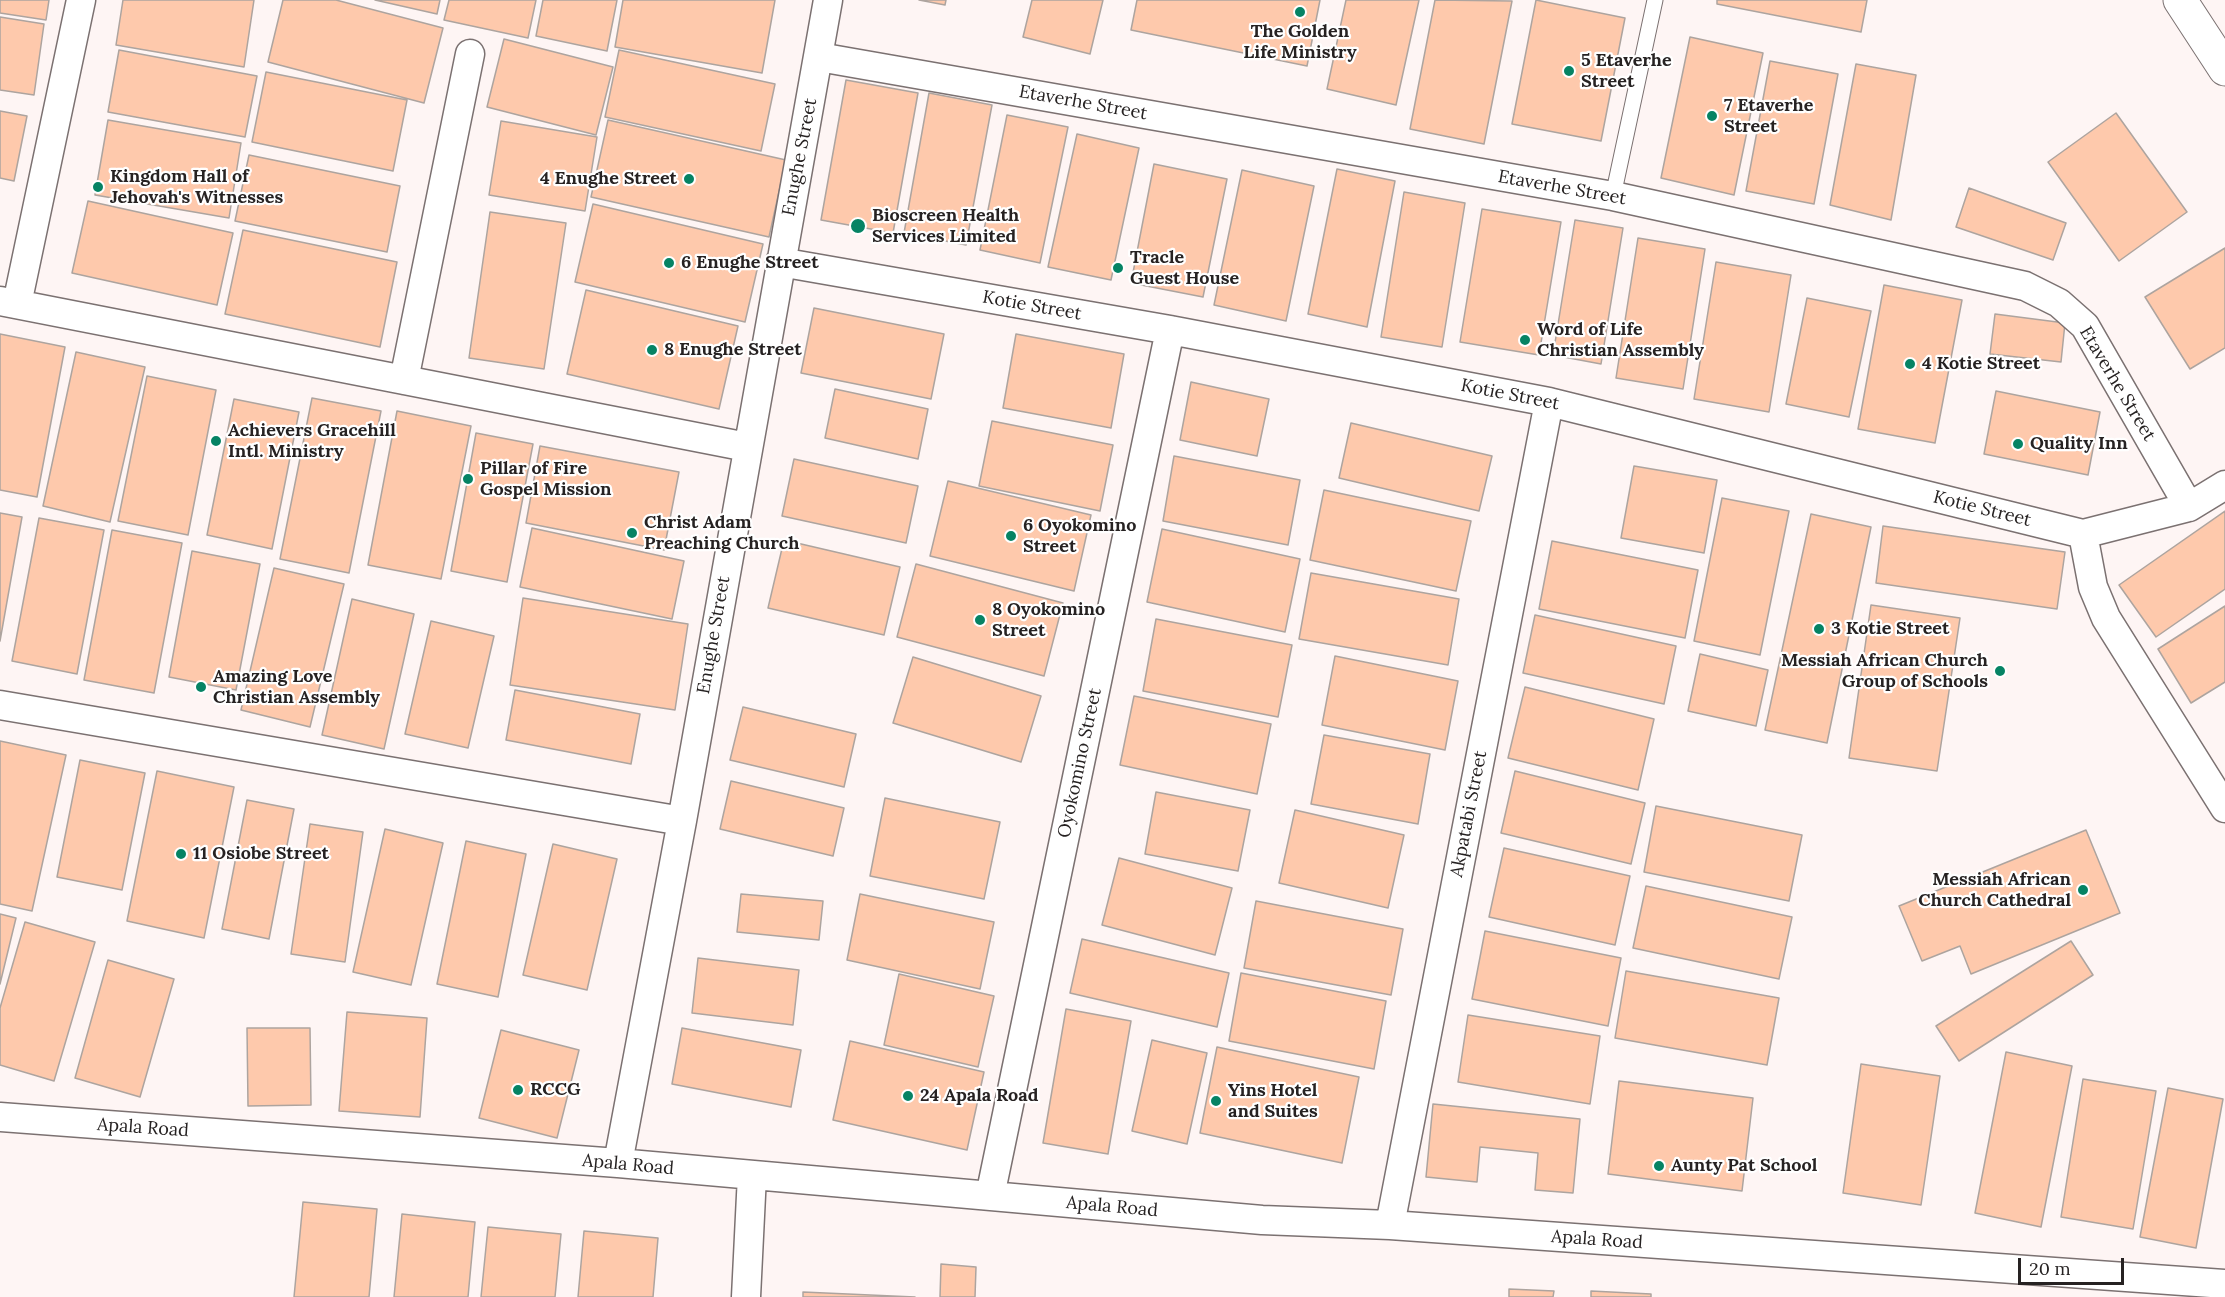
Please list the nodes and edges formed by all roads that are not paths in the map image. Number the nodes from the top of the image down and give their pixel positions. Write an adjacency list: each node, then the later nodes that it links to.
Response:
1 (81, 0): 10 (street)
2 (828, 0): 6 (street, Enughe Street)
3 (1655, 0): 8 (lane)
4 (2180, 0): 7 (main road)
5 (470, 54): 12 (street)
6 (819, 57): 8 (street, Etaverhe Street); 9 (street, Enughe Street)
7 (2225, 69)
8 (1613, 196): 16 (street, Etaverhe Street)
9 (780, 262): 11 (street, Kotie Street); 14 (street, Enughe Street)
10 (8, 303): 12 (street)
11 (1170, 330): 13 (street, Kotie Street); 24 (street, Oyokomino Street)
12 (404, 380): 14 (street)
13 (1549, 402): 17 (street, Kotie Street); 25 (street, Akpatabi Street)
14 (747, 447): 20 (street, Enughe Street)
15 (2225, 485): 16 (street, Kotie Street)
16 (2189, 507): 17 (street, Kotie Street)
17 (2083, 534): 19 (street)
18 (0, 705): 20 (street)
19 (2225, 808)
20 (682, 821): 22 (street, Enughe Street)
21 (0, 1117): 22 (street, Apala Road)
22 (618, 1163): 23 (street, Apala Road)
23 (752, 1175): 24 (street, Apala Road); 27 (street)
24 (990, 1196): 25 (street, Apala Road)
25 (1390, 1225): 26 (street, Apala Road)
26 (2225, 1284)
27 (746, 1297)

